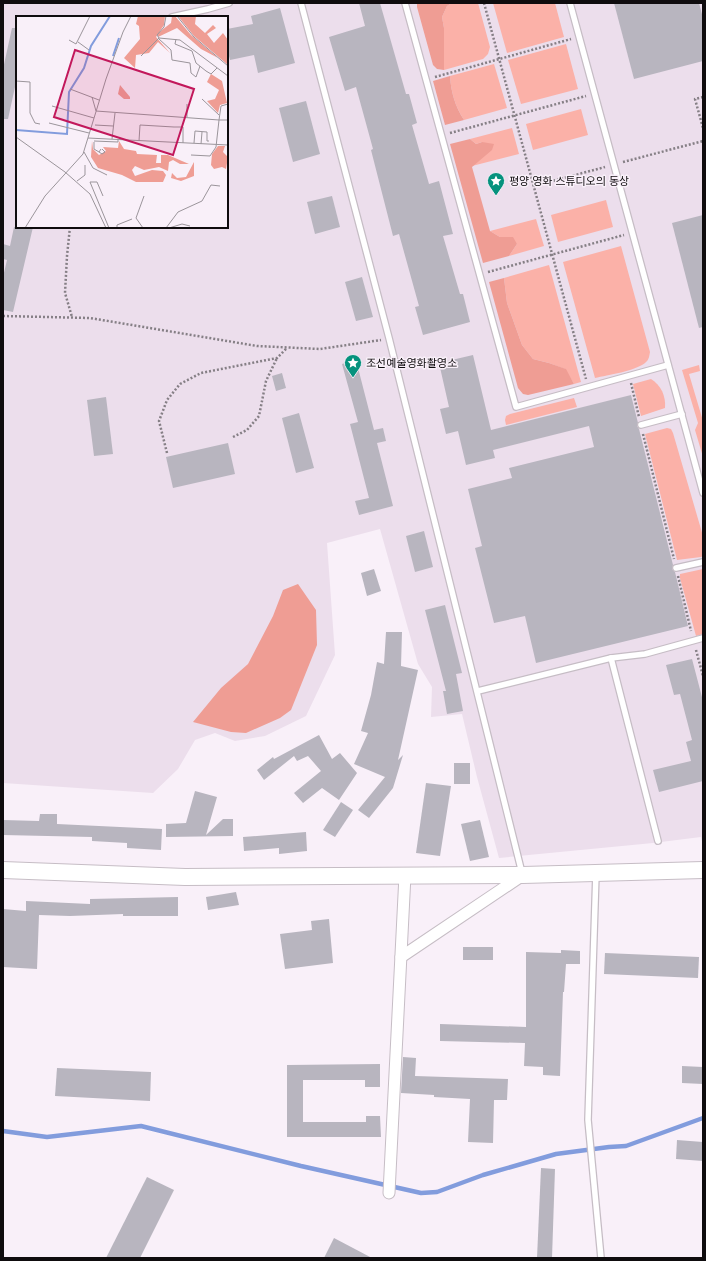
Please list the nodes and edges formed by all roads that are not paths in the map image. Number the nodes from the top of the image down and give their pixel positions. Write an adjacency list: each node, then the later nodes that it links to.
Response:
1 (229, 3): 5 (lane)
2 (301, 3): 14 (lane)
3 (406, 3): 6 (lane)
4 (570, 3): 6 (lane)
5 (176, 16)
6 (668, 365): 7 (lane)
7 (682, 414): 8 (lane); 9 (lane)
8 (641, 425)
9 (703, 492)
10 (703, 562): 11 (lane)
11 (676, 568)
12 (703, 638): 13 (lane)
13 (611, 658): 14 (lane); 15 (lane)
14 (478, 691): 20 (lane)
15 (658, 841)
16 (3, 870): 19 (main road)
17 (703, 870): 18 (main road)
18 (596, 873): 20 (main road); 23 (lane)
19 (405, 875): 20 (main road); 21 (street)
20 (523, 875): 21 (street)
21 (401, 957): 22 (street)
22 (389, 1193)
23 (601, 1258)

